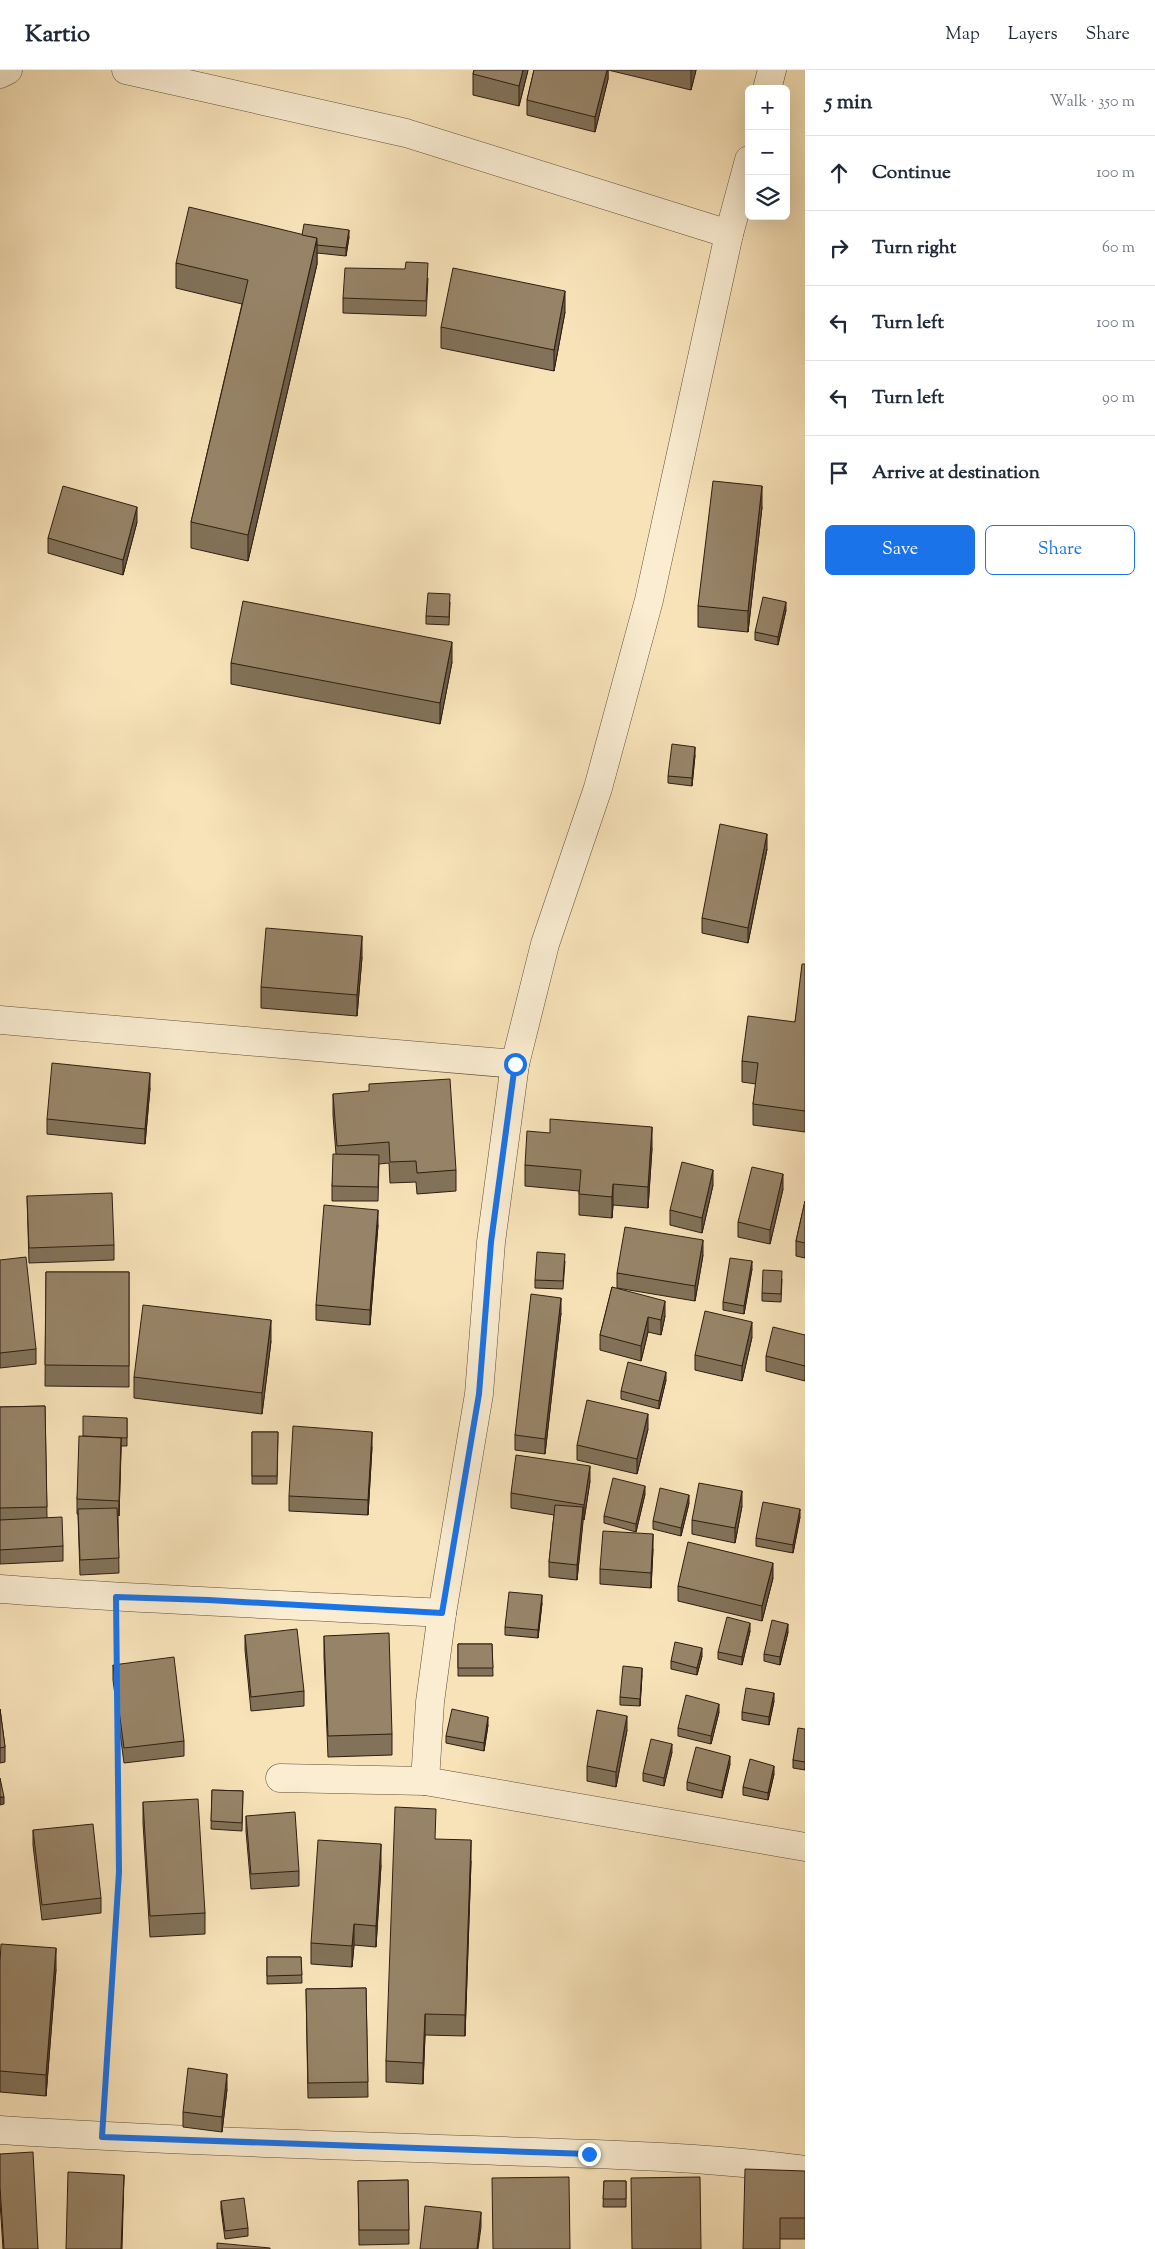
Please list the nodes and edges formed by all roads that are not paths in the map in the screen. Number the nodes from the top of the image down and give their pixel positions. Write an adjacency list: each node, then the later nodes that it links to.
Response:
1 (8, 70): 4 (street)
2 (126, 70): 7 (street)
3 (772, 70): 5 (street)
4 (0, 74)
5 (769, 85)
6 (745, 175): 7 (street)
7 (729, 234): 9 (street)
8 (0, 1020): 9 (street)
9 (515, 1064): 11 (street)
10 (0, 1589): 11 (street)
11 (442, 1613): 13 (street)
12 (280, 1778): 13 (street)
13 (425, 1781): 14 (street)
14 (805, 1847)
15 (0, 2130): 16 (street)
16 (805, 2170)

